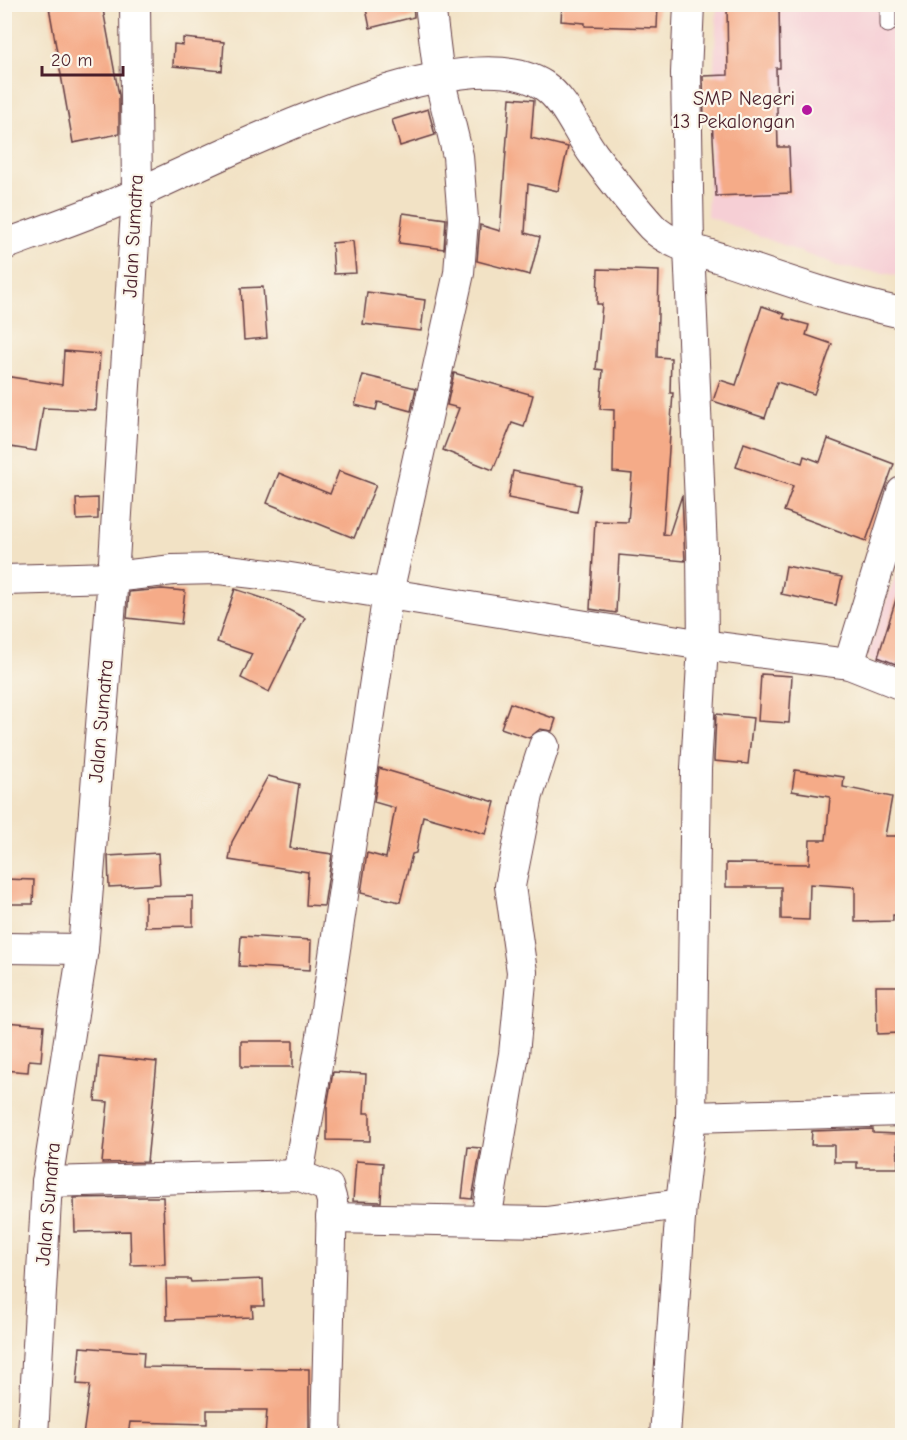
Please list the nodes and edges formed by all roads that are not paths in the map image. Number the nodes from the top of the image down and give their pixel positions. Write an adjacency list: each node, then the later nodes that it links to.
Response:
1 (135, 4): 7 (street, Jalan Sumatra)
2 (430, 4): 6 (street)
3 (689, 4): 9 (street)
4 (888, 4): 5 (lane)
5 (888, 25)
6 (439, 77): 7 (street); 9 (street); 14 (street)
7 (137, 194): 8 (street); 12 (street, Jalan Sumatra)
8 (4, 245)
9 (689, 247): 10 (street); 15 (street)
10 (903, 313)
11 (903, 492): 16 (street)
12 (113, 577): 13 (street); 14 (street); 20 (street, Jalan Sumatra)
13 (4, 579)
14 (388, 593): 15 (street); 23 (street)
15 (703, 645): 16 (street); 22 (street)
16 (849, 664): 17 (street)
17 (903, 685)
18 (544, 746): 27 (street)
19 (4, 948): 20 (street)
20 (82, 949): 24 (street, Jalan Sumatra)
21 (903, 1111): 22 (street)
22 (691, 1117): 25 (street)
23 (298, 1175): 24 (street); 26 (street)
24 (47, 1182): 28 (street, Jalan Sumatra)
25 (681, 1204): 27 (street); 30 (street)
26 (331, 1218): 27 (street); 29 (street)
27 (486, 1220)
28 (33, 1436)
29 (326, 1436)
30 (665, 1436)

